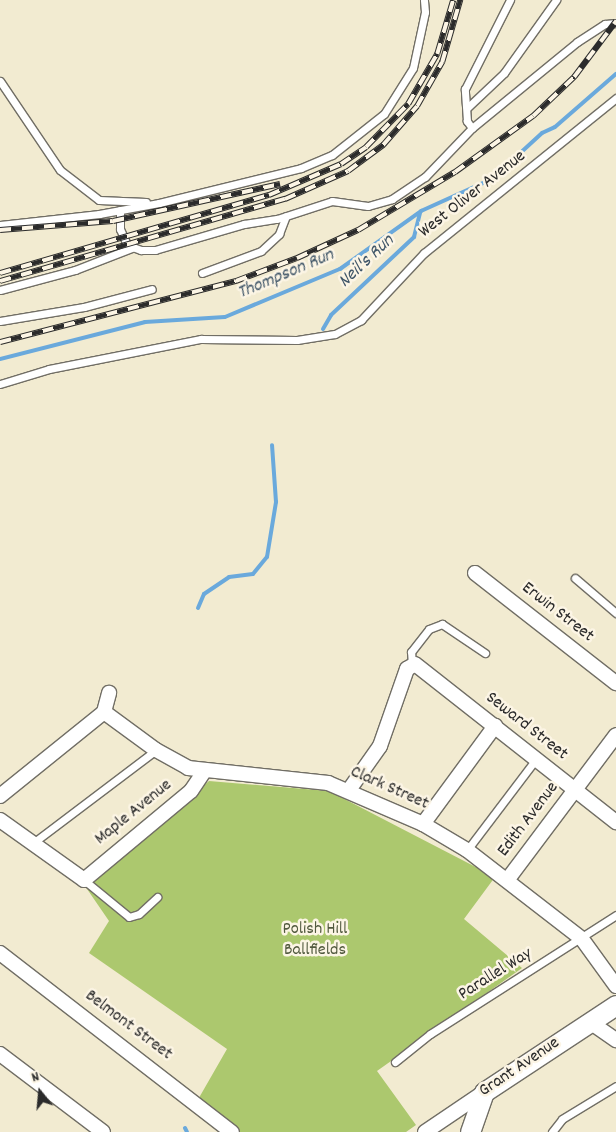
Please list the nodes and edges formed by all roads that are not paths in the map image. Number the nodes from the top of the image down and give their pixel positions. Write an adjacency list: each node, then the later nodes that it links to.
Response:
1 (424, 0): 9 (lane)
2 (510, 0): 7 (lane)
3 (556, 0): 7 (lane)
4 (616, 23): 8 (lane)
5 (0, 80): 9 (lane)
6 (616, 98): 18 (lane, West Oliver Avenue)
7 (467, 108): 8 (lane)
8 (472, 128): 11 (lane)
9 (159, 203): 10 (lane)
10 (120, 210): 12 (lane); 13 (lane)
11 (286, 216): 13 (lane); 14 (lane)
12 (0, 225)
13 (134, 247): 16 (lane)
14 (202, 273)
15 (152, 289): 17 (lane)
16 (0, 290)
17 (0, 321)
18 (0, 384)
19 (475, 573): 24 (street, Erwin Street)
20 (575, 578): 21 (lane)
21 (616, 613)
22 (484, 653): 23 (lane)
23 (412, 665): 27 (street, Seward Street); 32 (street)
24 (616, 683)
25 (108, 693): 26 (street)
26 (104, 712): 29 (street, Clark Street); 34 (street)
27 (495, 726): 30 (street, Seward Street); 37 (street)
28 (616, 735): 33 (street, Edith Avenue)
29 (156, 750): 31 (street, Clark Street); 38 (lane)
30 (537, 758): 33 (street, Seward Street); 39 (lane)
31 (204, 772): 32 (street, Clark Street); 41 (street, Maple Avenue)
32 (349, 790): 37 (street, Clark Street)
33 (575, 790): 36 (street, Seward Street); 40 (street, Edith Avenue)
34 (0, 796)
35 (0, 820): 38 (street)
36 (616, 822)
37 (423, 824): 39 (street, Clark Street)
38 (33, 843): 41 (street)
39 (467, 850): 40 (street, Clark Street)
40 (508, 879): 44 (street, Clark Street)
41 (84, 880): 42 (lane)
42 (157, 897)
43 (616, 914): 44 (lane, Parallel Way)
44 (582, 939): 46 (street, Clark Street); 51 (lane, Parallel Way)
45 (0, 953): 55 (street, Belmont Street)
46 (616, 986)
47 (616, 1005): 48 (street, Grant Avenue)
48 (590, 1022): 49 (street); 53 (street, Grant Avenue)
49 (616, 1040)
50 (0, 1054): 54 (street)
51 (395, 1062)
52 (616, 1086): 58 (lane)
53 (484, 1092): 56 (street, Grant Avenue); 57 (street)
54 (103, 1132)
55 (232, 1132)
56 (425, 1132)
57 (470, 1132)
58 (552, 1132)

